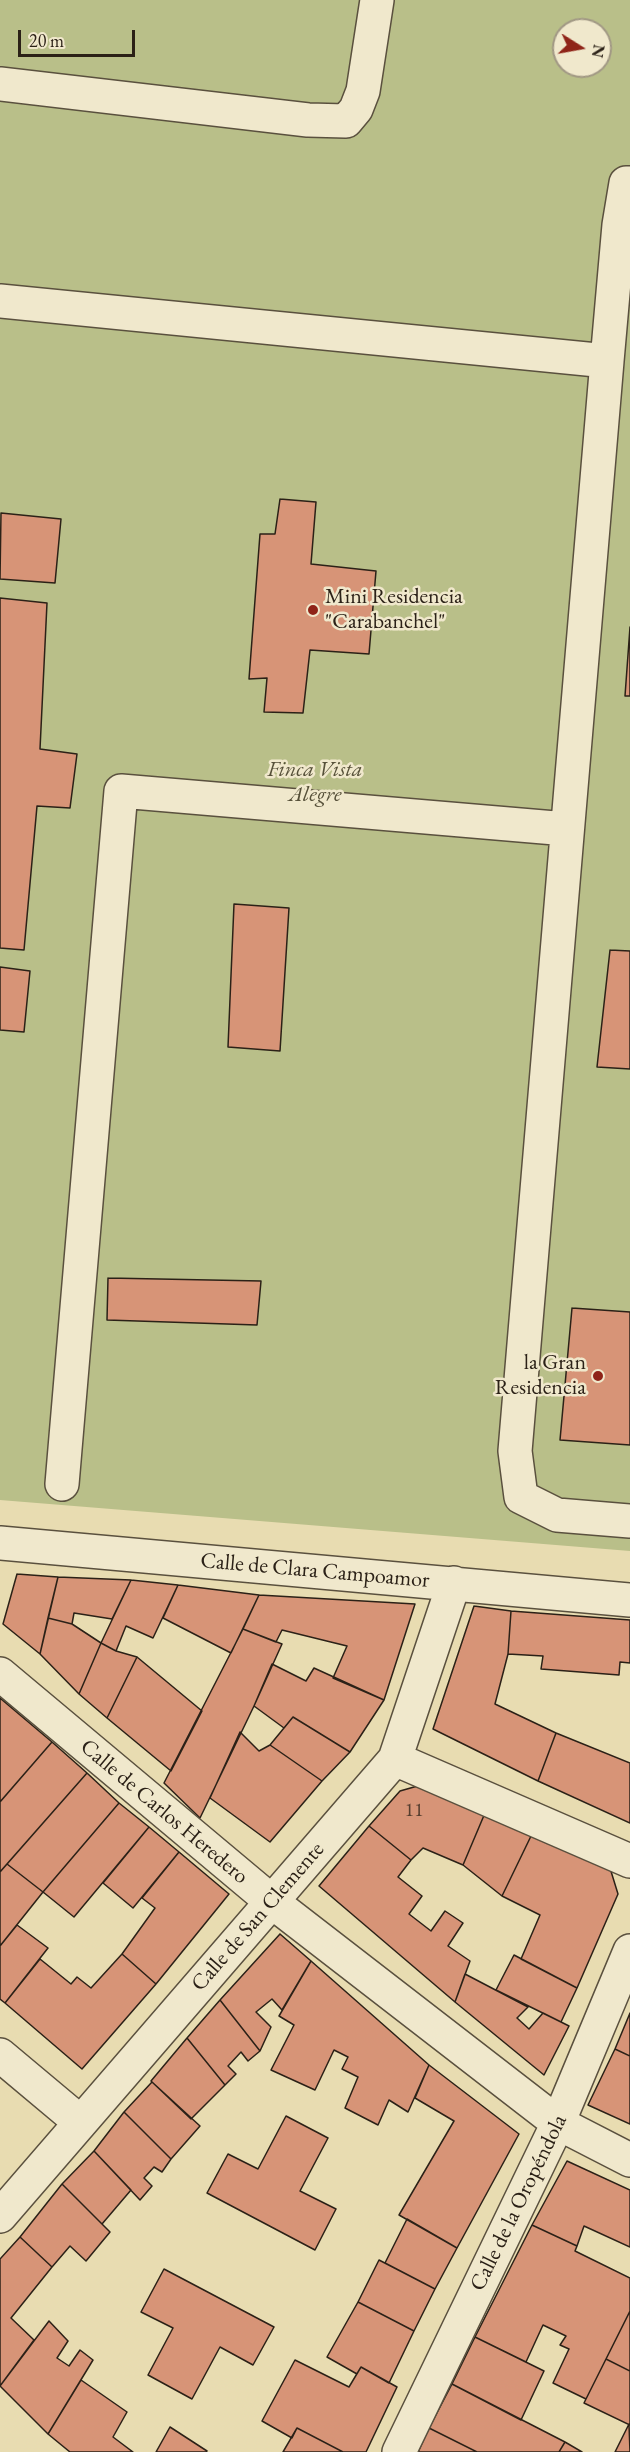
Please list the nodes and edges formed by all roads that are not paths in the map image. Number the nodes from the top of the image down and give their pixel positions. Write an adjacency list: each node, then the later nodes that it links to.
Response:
1 (376, 0): 2 (street)
2 (0, 84)
3 (629, 175): 5 (street)
4 (0, 301): 5 (street)
5 (607, 361): 6 (street)
6 (567, 829): 7 (street); 8 (street)
7 (62, 1484)
8 (630, 1521)
9 (0, 1543): 10 (street, Calle de Clara Campoamor)
10 (454, 1583): 11 (street, Calle de Clara Campoamor); 13 (street, Calle de San Clemente)
11 (630, 1600)
12 (0, 1674): 15 (street, Calle de Carlos Heredero)
13 (395, 1759): 14 (street); 15 (street, Calle de San Clemente)
14 (630, 1861)
15 (271, 1901): 18 (street, Calle de San Clemente); 19 (street, Calle de Carlos Heredero)
16 (630, 1951): 19 (street, Calle de la Oropéndola)
17 (0, 2055): 18 (street)
18 (80, 2122): 21 (street, Calle de San Clemente)
19 (558, 2123): 20 (street, Calle de Carlos Heredero); 22 (street, Calle de la Oropéndola)
20 (630, 2160)
21 (0, 2216)
22 (399, 2452)

